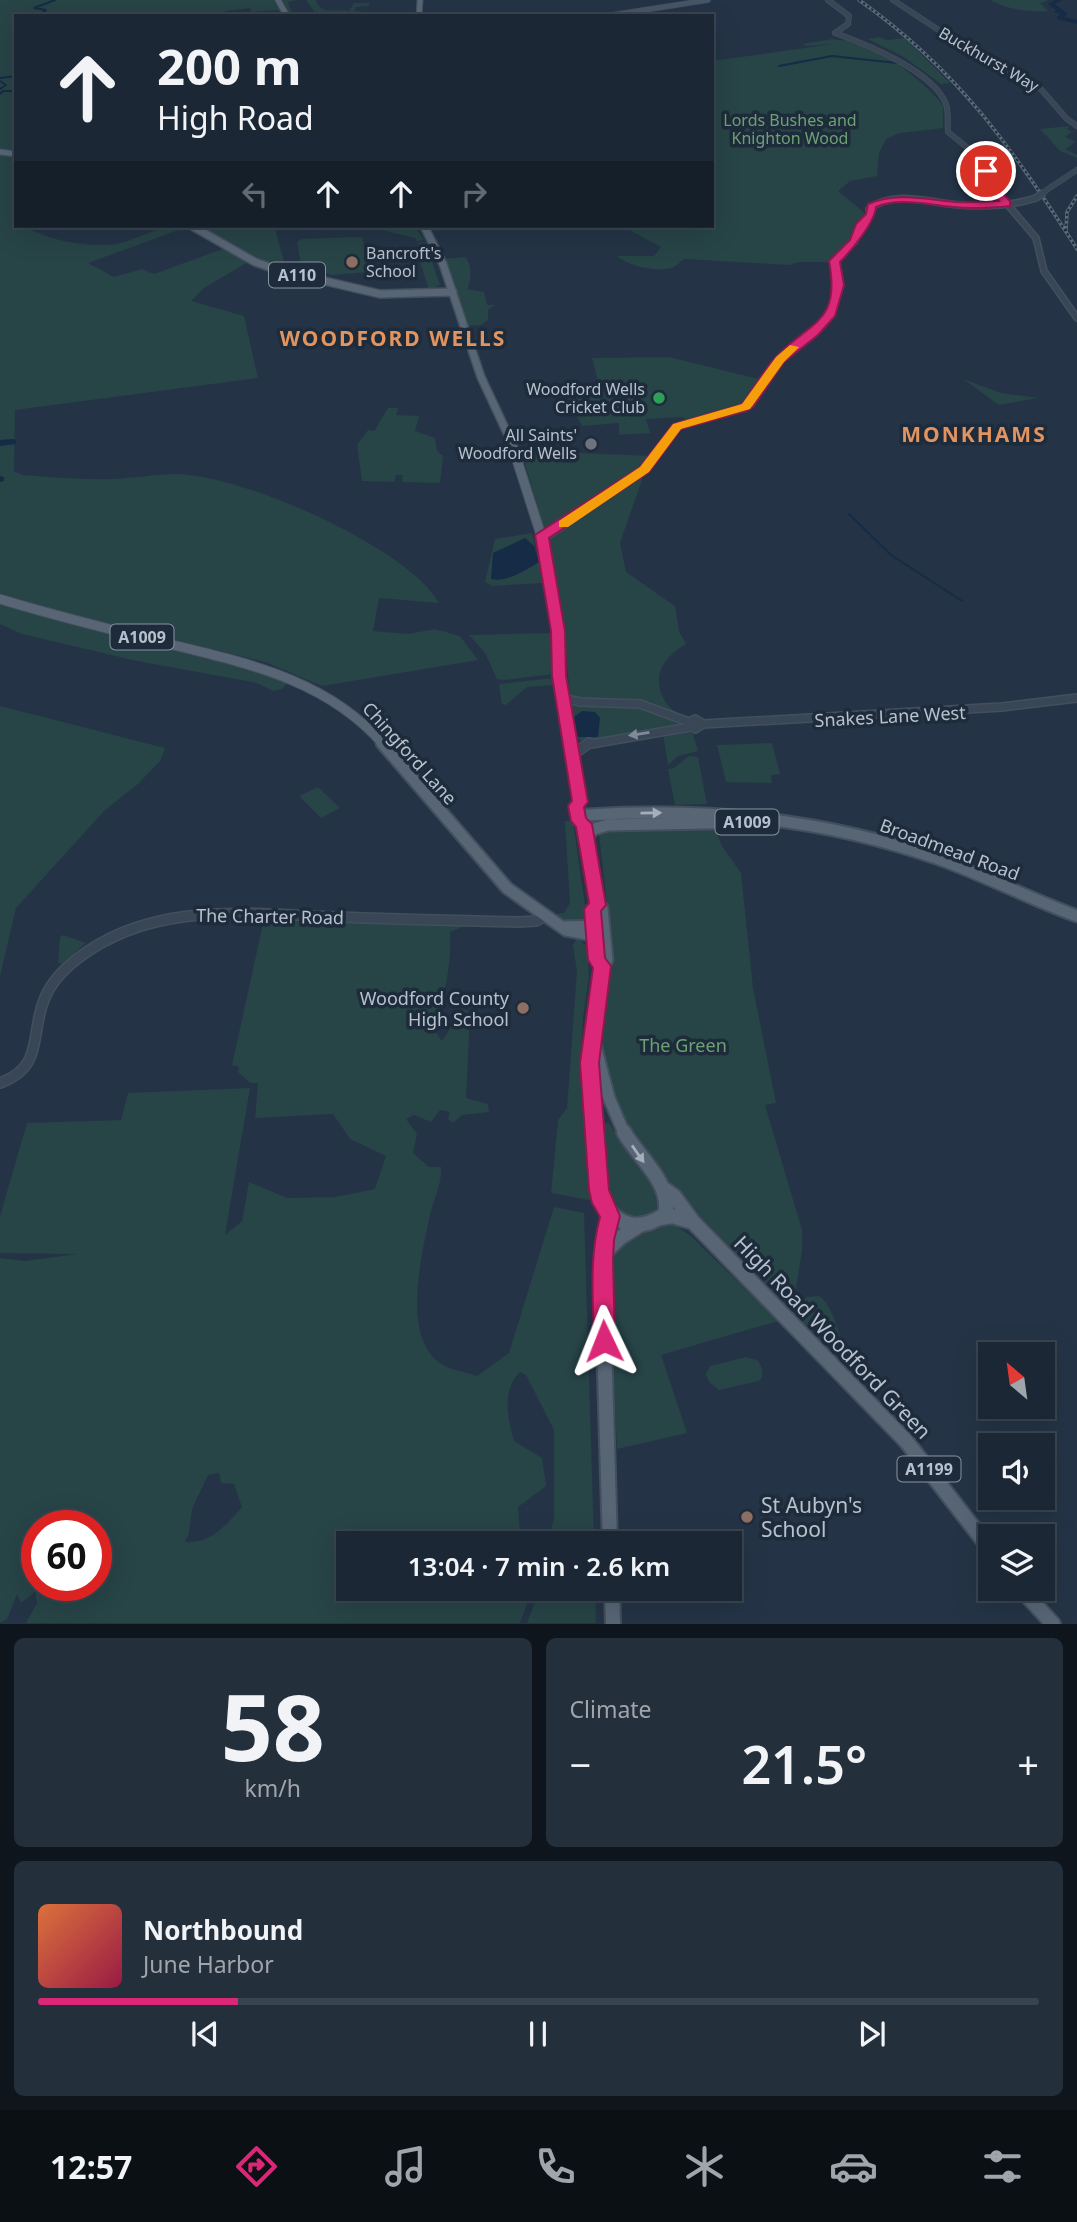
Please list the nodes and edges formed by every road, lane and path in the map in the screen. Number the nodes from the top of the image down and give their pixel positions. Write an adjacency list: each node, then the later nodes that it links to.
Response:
1 (708, 0): 4 (main road)
2 (828, 0): 7 (street)
3 (893, 0): 5 (street, Buckhurst Way)
4 (619, 14)
5 (1077, 126)
6 (1077, 170): 7 (street, bridge)
7 (1006, 204): 11 (street); 12 (street)
8 (196, 228): 10 (main road, A110)
9 (422, 228): 10 (main road)
10 (450, 292): 12 (main road)
11 (1077, 318)
12 (541, 535): 14 (main road)
13 (0, 598): 21 (main road, Chingford Lane / A1009)
14 (562, 698): 16 (street); 17 (main road)
15 (1077, 698): 16 (street, Snakes Lane West)
16 (690, 725): 17 (street, Snakes Lane West, one-way to 17)
17 (571, 756): 18 (main road)
18 (586, 825): 19 (main road, Broadmead Road / A1009, one-way to 19); 19 (main road, Broadmead Road / A1009); 22 (main road)
19 (807, 825): 20 (main road, Broadmead Road / A1009)
20 (1077, 916)
21 (544, 917): 22 (main road, Chingford Lane / A1009); 24 (street, The Charter Road)
22 (599, 932): 23 (main road)
23 (593, 1037): 25 (main road); 26 (main road)
24 (0, 1083)
25 (616, 1120): 26 (main road); 27 (main road, A1199, one-way to 27)
26 (595, 1126): 28 (main road)
27 (662, 1187): 29 (main road); 30 (main road, High Road Woodford Green / A1199)
28 (610, 1216): 31 (main road); 32 (main road)
29 (661, 1218): 30 (main road); 31 (main road)
30 (693, 1222): 34 (main road, High Road Woodford Green / A1199)
31 (641, 1225): 32 (main road)
32 (604, 1253): 33 (main road)
33 (610, 1531)
34 (978, 1534)
35 (612, 1601): 37 (main road)
36 (1032, 1601): 38 (main road)
37 (613, 1623)
38 (1053, 1623)

